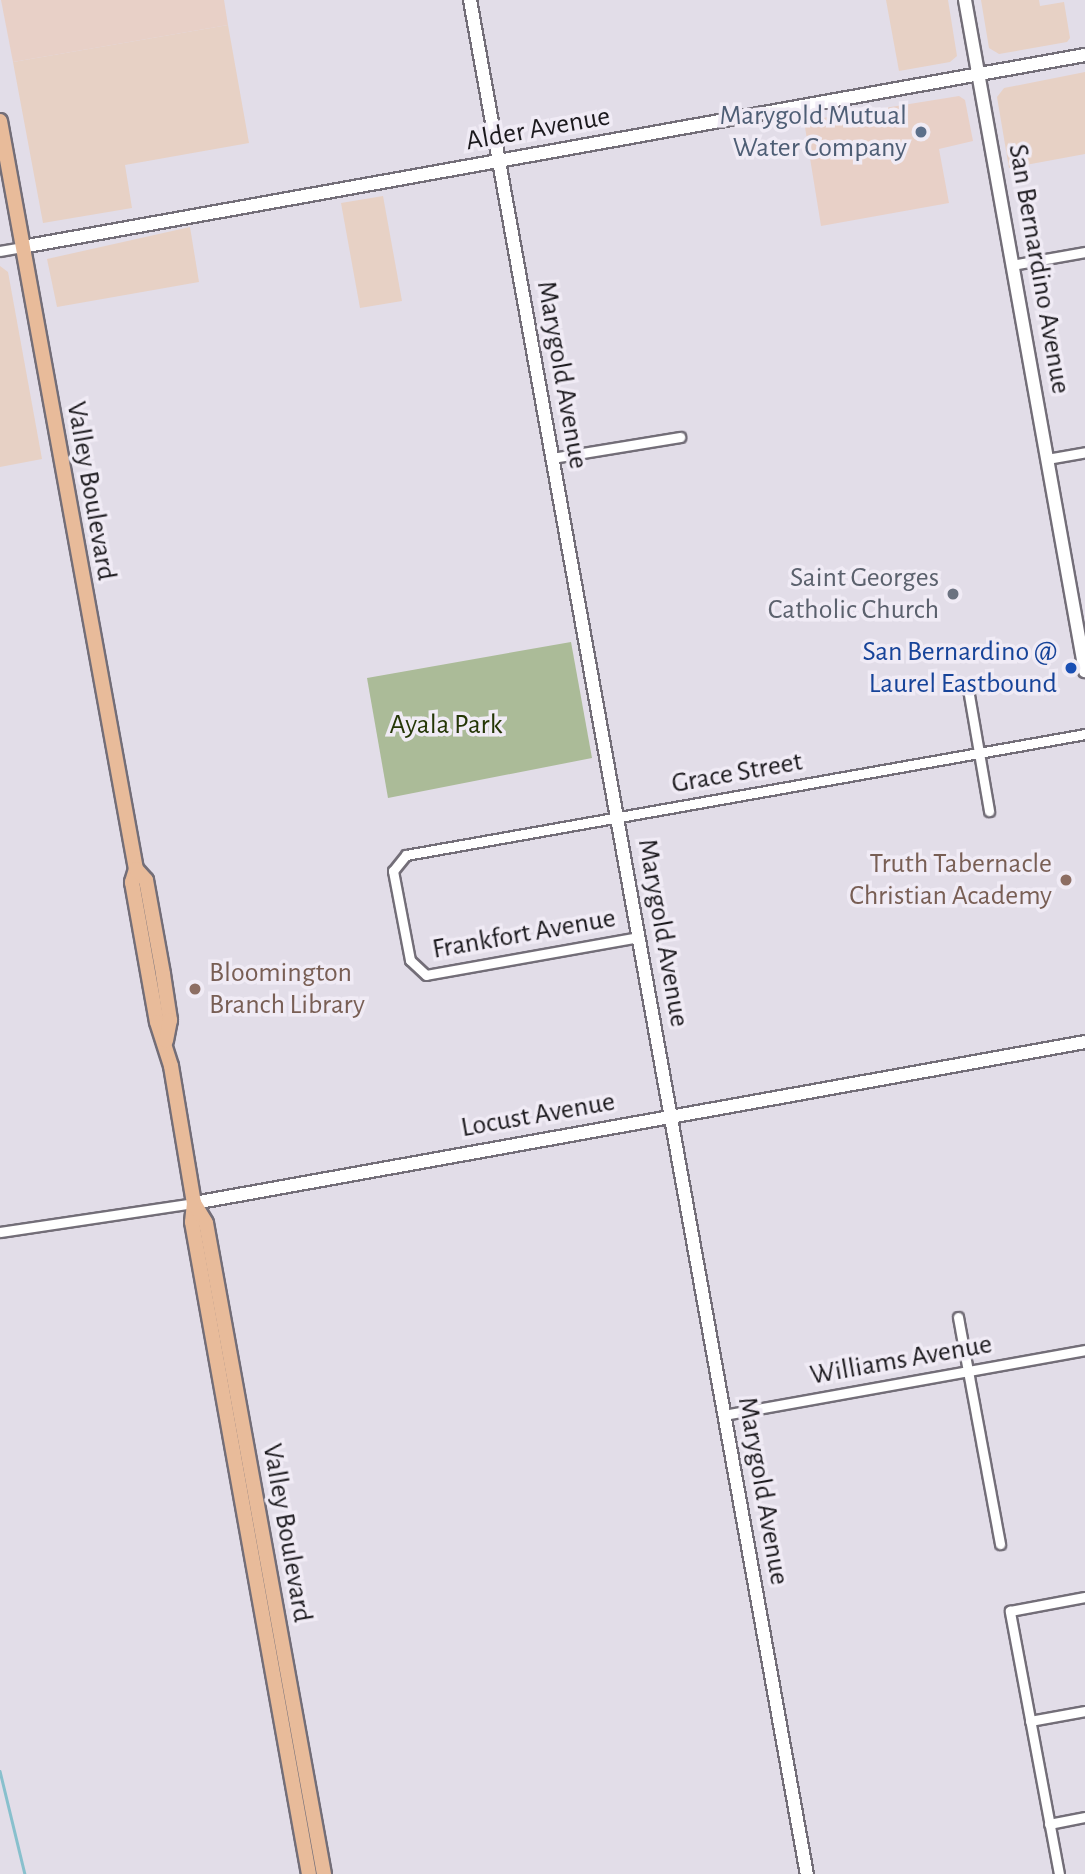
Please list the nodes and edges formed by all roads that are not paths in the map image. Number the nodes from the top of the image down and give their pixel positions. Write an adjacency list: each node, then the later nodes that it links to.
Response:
1 (470, 0): 6 (street, Marygold Avenue)
2 (965, 0): 4 (street, San Bernardino Avenue)
3 (1085, 55): 4 (street, Alder Avenue)
4 (979, 75): 6 (street, Alder Avenue); 10 (street, San Bernardino Avenue)
5 (0, 121): 7 (main road, Valley Boulevard)
6 (498, 161): 7 (street, Alder Avenue); 13 (street, Marygold Avenue)
7 (22, 247): 8 (street, Alder Avenue); 26 (main road, Valley Boulevard)
8 (0, 251)
9 (1085, 252): 10 (street)
10 (1012, 265): 14 (street, San Bernardino Avenue)
11 (680, 437): 13 (street)
12 (1085, 452): 14 (street)
13 (552, 458): 21 (street, Marygold Avenue)
14 (1047, 459): 15 (street, San Bernardino Avenue)
15 (1081, 620): 16 (street, San Bernardino Avenue)
16 (1085, 671)
17 (968, 689): 19 (street)
18 (1085, 734): 19 (street, Grace Street)
19 (980, 752): 20 (street); 21 (street, Grace Street)
20 (989, 811)
21 (618, 817): 22 (street, Marygold Avenue); 23 (street, Grace Street)
22 (639, 937): 23 (street, Frankfort Avenue); 25 (street, Marygold Avenue)
23 (417, 972)
24 (1085, 1042): 25 (street, Locust Avenue)
25 (670, 1116): 26 (street, Locust Avenue); 31 (street, Marygold Avenue)
26 (194, 1203): 27 (street, Locust Avenue); 38 (main road, Valley Boulevard); 39 (main road, Valley Boulevard)
27 (0, 1232)
28 (958, 1317): 30 (street)
29 (1084, 1353): 30 (street, Williams Avenue)
30 (968, 1371): 31 (street, Williams Avenue); 32 (street)
31 (724, 1415): 40 (street, Marygold Avenue)
32 (1000, 1544)
33 (1085, 1597): 35 (street)
34 (1085, 1711): 35 (street)
35 (1030, 1721): 37 (street)
36 (1085, 1817): 37 (street)
37 (1049, 1824): 41 (street)
38 (309, 1874)
39 (324, 1874)
40 (807, 1874)
41 (1059, 1874)

